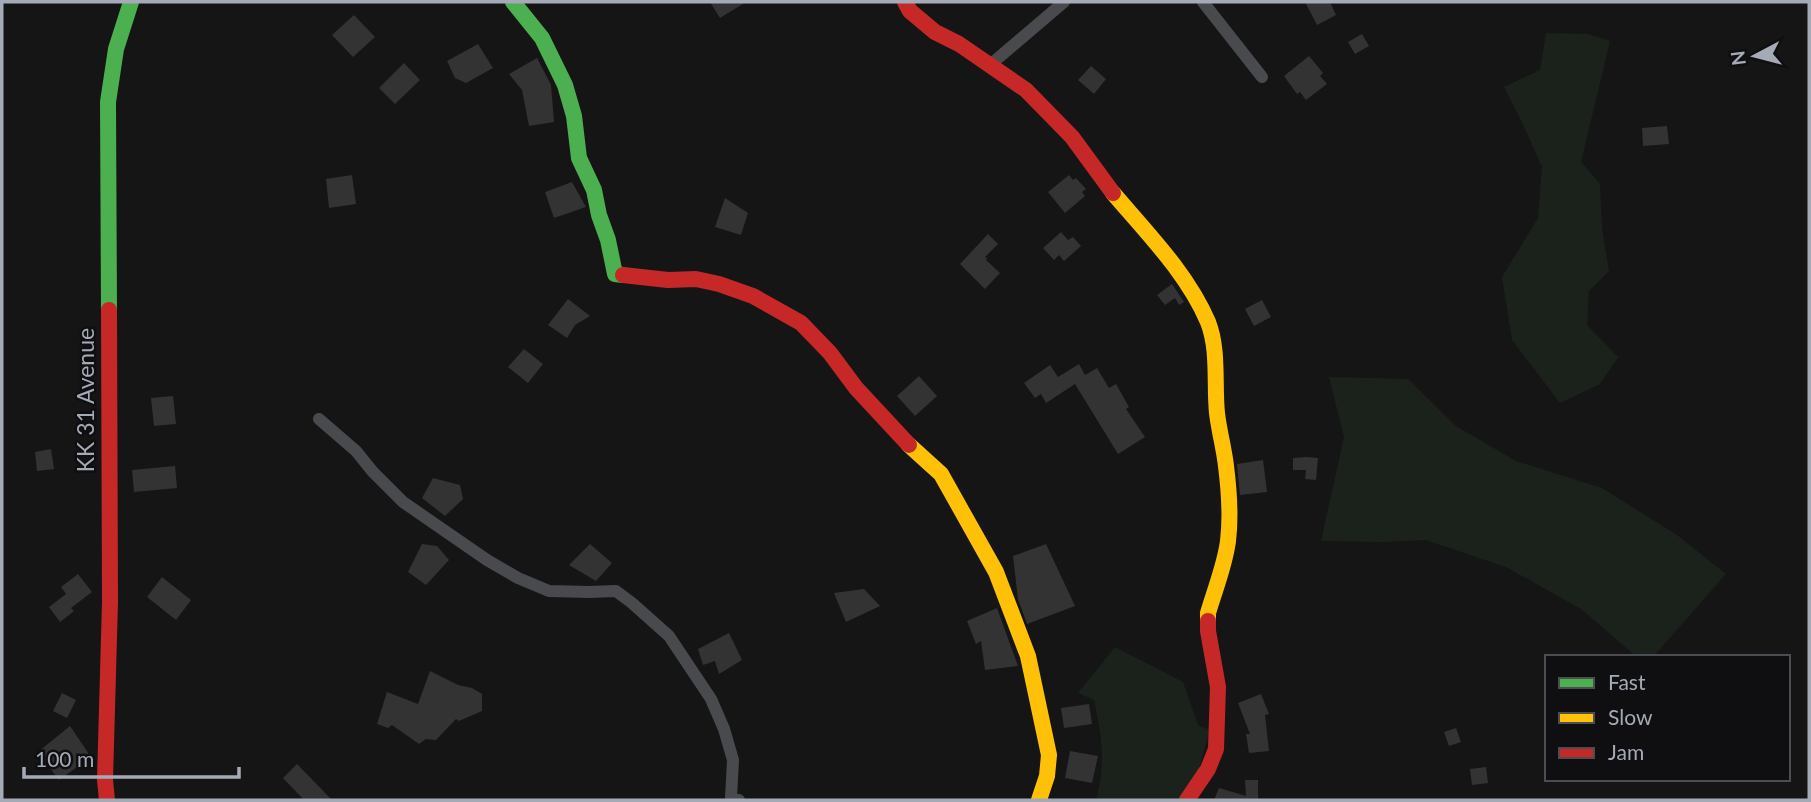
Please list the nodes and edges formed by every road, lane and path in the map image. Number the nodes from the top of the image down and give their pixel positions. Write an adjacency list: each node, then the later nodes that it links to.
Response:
1 (131, 2): 9 (street, KK 31 Avenue)
2 (513, 2): 11 (street)
3 (905, 2): 6 (street)
4 (1064, 2): 6 (street)
5 (1203, 2): 7 (street)
6 (990, 65): 12 (street)
7 (1262, 76)
8 (319, 419): 10 (street)
9 (107, 800)
10 (739, 800)
11 (1038, 800)
12 (1187, 800)

